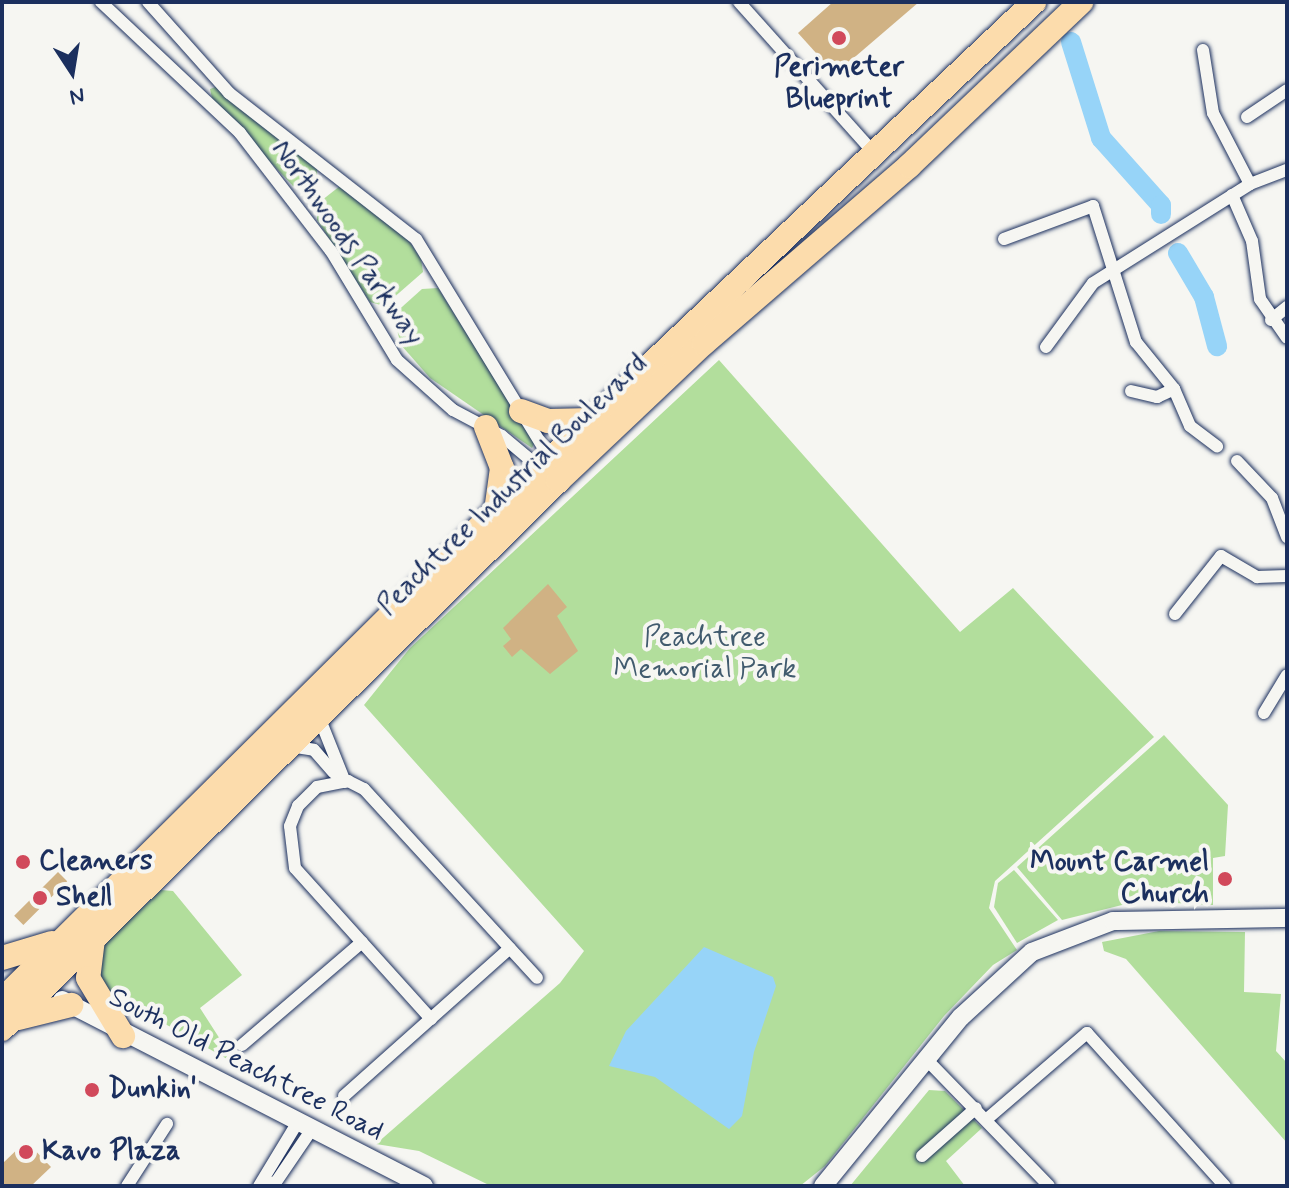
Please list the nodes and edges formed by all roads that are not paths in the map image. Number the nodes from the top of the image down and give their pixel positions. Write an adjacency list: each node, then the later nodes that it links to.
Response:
1 (101, 2): 23 (street, Northwoods Parkway)
2 (148, 2): 21 (street, Northwoods Parkway)
3 (739, 2): 9 (street)
4 (1034, 2): 9 (highway, Peachtree Industrial Boulevard)
5 (1081, 2): 34 (highway, Peachtree Industrial Boulevard)
6 (1203, 50): 11 (street)
7 (1287, 90): 8 (street)
8 (1247, 117)
9 (875, 154): 22 (highway, Peachtree Industrial Boulevard)
10 (1287, 170): 11 (street)
11 (1250, 184): 12 (street)
12 (1232, 195): 14 (street); 16 (street)
13 (1004, 239): 14 (street)
14 (1114, 271): 18 (street); 19 (street)
15 (1287, 307): 16 (street)
16 (1271, 320): 17 (street)
17 (1287, 338)
18 (1046, 347)
19 (1174, 389): 20 (street); 24 (street)
20 (1131, 391)
21 (521, 411): 22 (highway); 25 (street, Northwoods Parkway)
22 (592, 420): 28 (highway, Peachtree Industrial Boulevard)
23 (486, 427): 26 (street, Northwoods Parkway); 28 (highway)
24 (1217, 446)
25 (545, 450)
26 (532, 461)
27 (1237, 461): 29 (street)
28 (496, 511): 39 (highway, Peachtree Industrial Boulevard)
29 (1287, 537)
30 (1287, 576): 31 (street)
31 (1175, 614)
32 (1287, 675): 33 (street)
33 (1264, 713)
34 (319, 717): 35 (highway, Peachtree Industrial Boulevard); 36 (street)
35 (290, 746): 36 (street); 39 (highway, Peachtree Industrial Boulevard)
36 (327, 753): 37 (street)
37 (340, 783): 40 (street); 41 (street)
38 (1287, 918): 51 (street)
39 (82, 936): 42 (highway); 44 (highway, Peachtree Industrial Boulevard); 49 (highway)
40 (362, 942): 47 (street); 50 (street)
41 (510, 948): 43 (street); 47 (street)
42 (2, 961): 44 (street, South Old Peachtree Road)
43 (537, 978)
44 (35, 983): 45 (highway, Peachtree Industrial Boulevard); 46 (street, South Old Peachtree Road); 48 (highway, Peachtree Industrial Boulevard)
45 (2, 1000)
46 (71, 1005): 48 (highway); 49 (street, South Old Peachtree Road)
47 (431, 1019): 52 (street)
48 (4, 1027)
49 (123, 1036): 56 (street, South Old Peachtree Road)
50 (242, 1045)
51 (927, 1060): 53 (street); 63 (street)
52 (344, 1096)
53 (976, 1108): 54 (street); 57 (street)
54 (987, 1119): 64 (street); 65 (street)
55 (167, 1124): 60 (street)
56 (303, 1129): 58 (street); 59 (street); 62 (street, South Old Peachtree Road)
57 (922, 1156)
58 (269, 1162): 59 (street); 61 (street)
59 (284, 1173): 61 (street)
60 (127, 1186)
61 (260, 1186)
62 (424, 1186)
63 (823, 1186)
64 (1049, 1186)
65 (1225, 1186)

